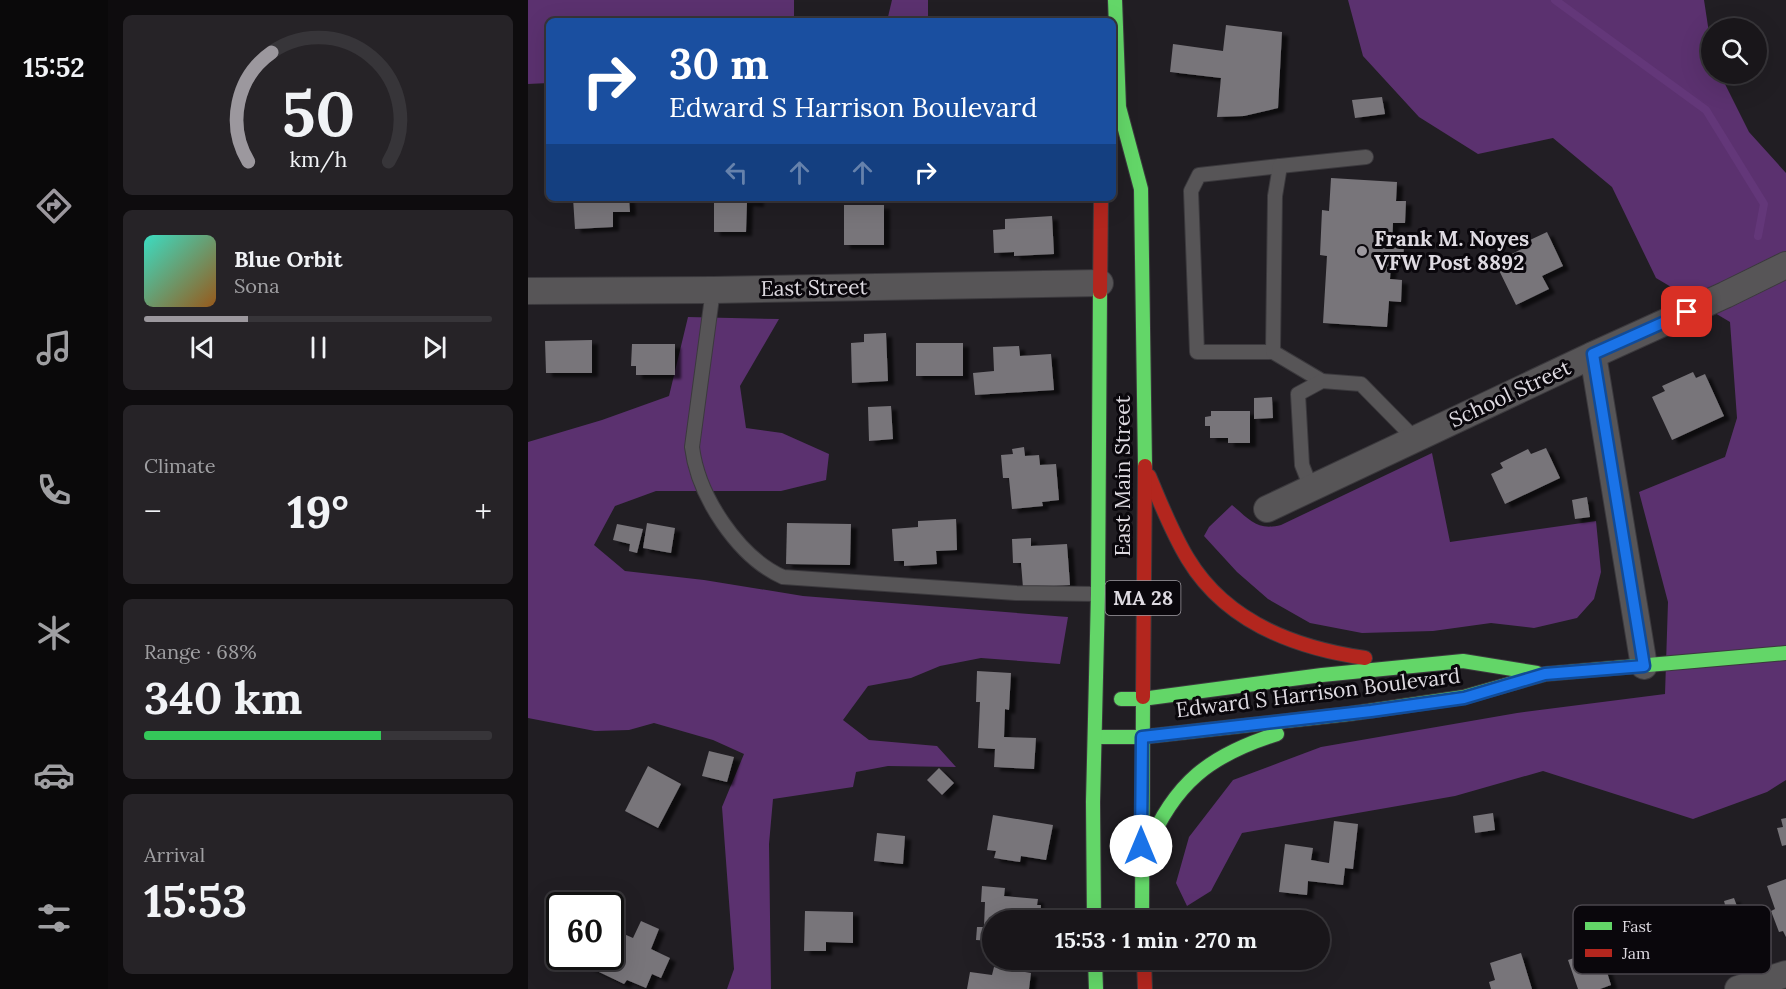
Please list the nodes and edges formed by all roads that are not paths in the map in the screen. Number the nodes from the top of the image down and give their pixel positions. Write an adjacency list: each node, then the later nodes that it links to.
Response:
1 (1115, 0): 2 (main road, East Main Street / MA 28)
2 (1116, 18)
3 (1116, 27): 4 (main road, East Main Street / MA 28)
4 (1119, 107): 5 (main road, East Main Street / MA 28); 17 (main road, East Main Street / MA 28)
5 (1116, 120)
6 (1366, 157): 7 (lane)
7 (1280, 166): 13 (lane); 13 (lane)
8 (1101, 201): 10 (main road, East Main Street / MA 28)
9 (1786, 265): 14 (street, School Street)
10 (1100, 283): 11 (street, East Street); 20 (main road, East Main Street / MA 28)
11 (713, 290): 12 (street, East Street); 20 (lane)
12 (528, 291)
13 (1273, 352): 15 (lane)
14 (1593, 354): 16 (street, School Street); 23 (street)
15 (1322, 381): 16 (lane); 18 (lane)
16 (1415, 439): 18 (street, School Street)
17 (1145, 467): 22 (main road); 26 (main road, East Main Street / MA 28)
18 (1311, 488): 19 (street, School Street)
19 (1267, 509)
20 (1098, 594): 25 (main road, East Main Street / MA 28)
21 (1786, 653): 23 (main road, Edward S Harrison Boulevard)
22 (1463, 661): 24 (main road, Edward S Harrison Boulevard); 26 (main road, Edward S Harrison Boulevard)
23 (1644, 666): 24 (main road, Edward S Harrison Boulevard)
24 (1545, 674): 27 (main road, Edward S Harrison Boulevard)
25 (1096, 699): 26 (main road, Edward S Harrison Boulevard); 28 (main road, East Main Street / MA 28)
26 (1142, 699): 29 (main road, East Main Street / MA 28)
27 (1348, 714): 29 (main road, Edward S Harrison Boulevard); 30 (main road)
28 (1095, 737): 29 (main road, Edward S Harrison Boulevard); 31 (main road, East Main Street / MA 28)
29 (1142, 737): 30 (main road, East Main Street / MA 28)
30 (1141, 865): 32 (main road, East Main Street / MA 28)
31 (1094, 910)
32 (1142, 910)
33 (1095, 970): 36 (main road)
34 (1144, 970): 37 (main road)
35 (1786, 974): 38 (street)
36 (1096, 989)
37 (1145, 989)
38 (1738, 989)

